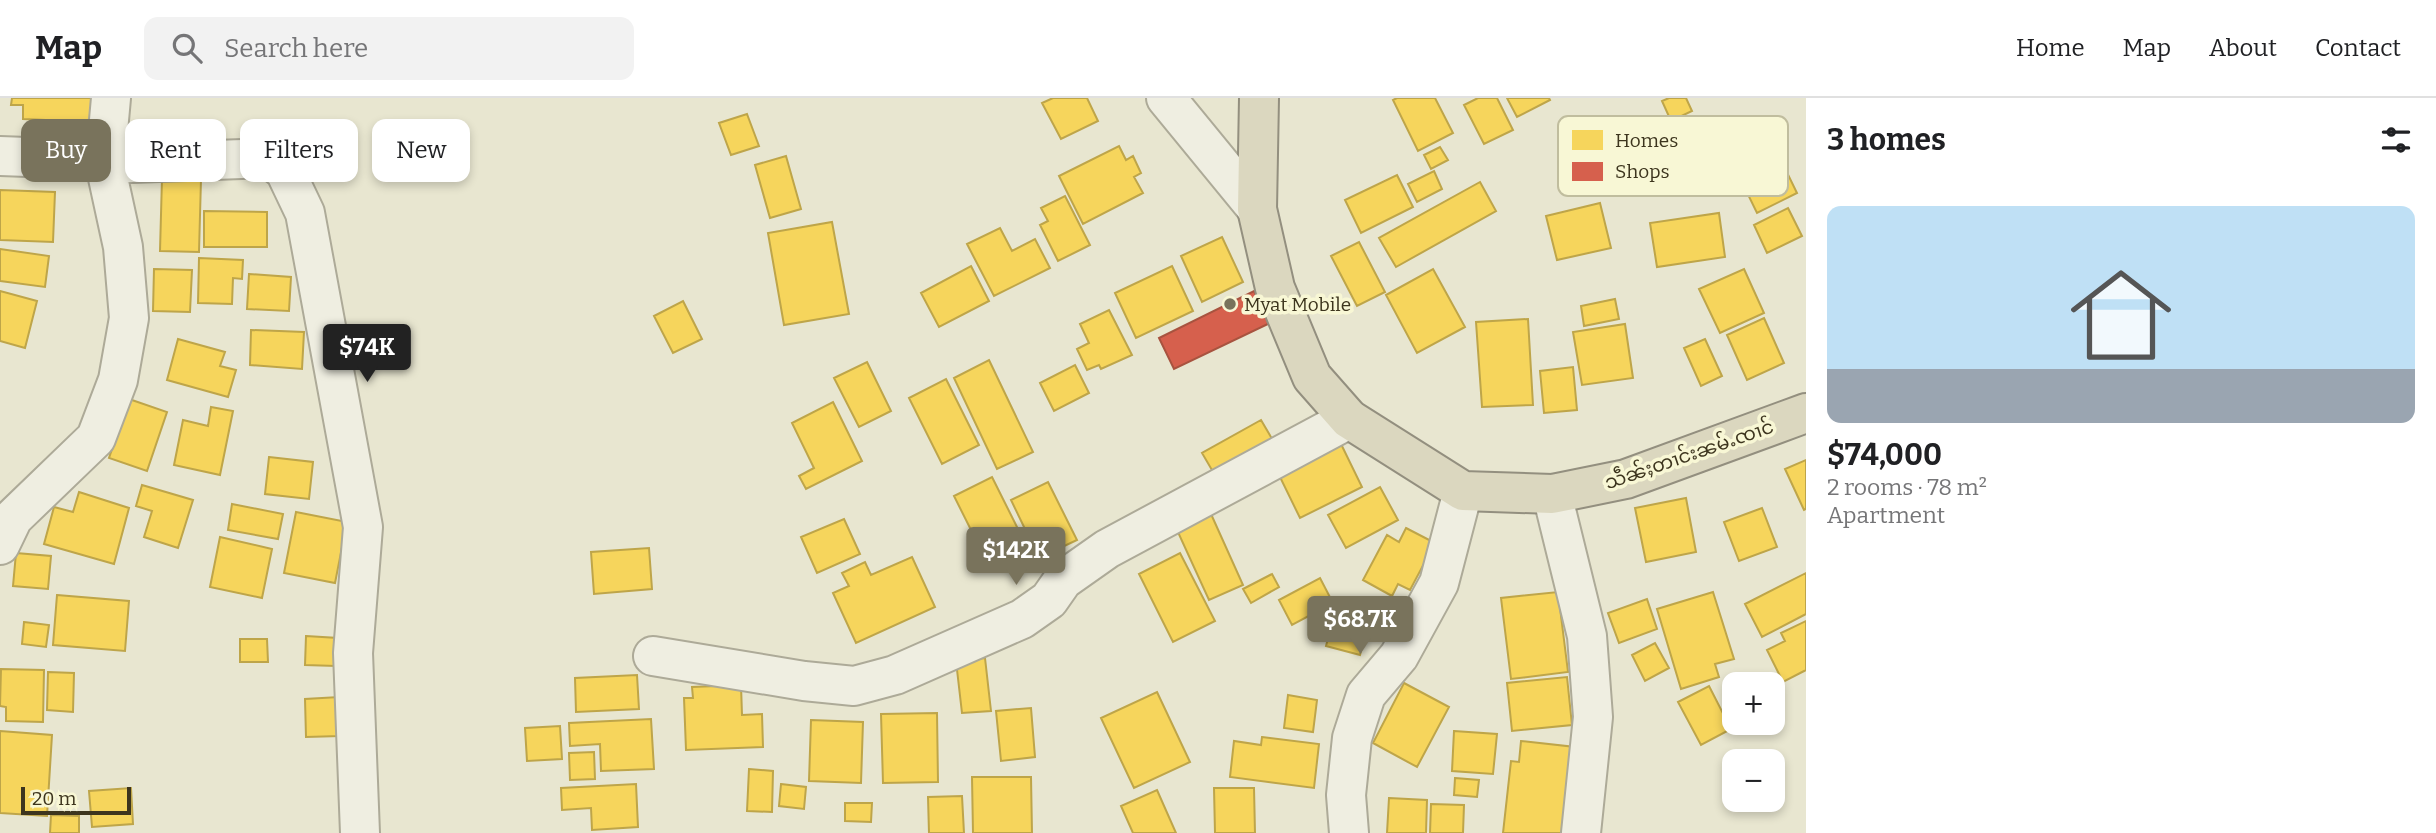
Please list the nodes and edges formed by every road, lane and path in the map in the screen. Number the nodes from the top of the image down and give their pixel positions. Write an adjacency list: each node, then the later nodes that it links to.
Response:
1 (111, 98): 4 (street)
2 (1166, 98): 9 (street)
3 (1259, 98): 9 (highway)
4 (109, 119)
5 (0, 156): 6 (street)
6 (21, 157)
7 (111, 164): 16 (street)
8 (109, 182): 14 (street)
9 (1257, 209): 11 (highway)
10 (1806, 413): 13 (highway, သဵၼ်ႈတၢင်းၼမ်ႉၸၢင်)
11 (1349, 419): 12 (highway); 15 (street)
12 (1463, 491): 13 (highway, သဵၼ်ႈတၢင်းၼမ်ႉၸၢင်); 17 (street)
13 (1552, 494): 18 (street)
14 (0, 545)
15 (653, 656)
16 (360, 833)
17 (1349, 833)
18 (1581, 833)

